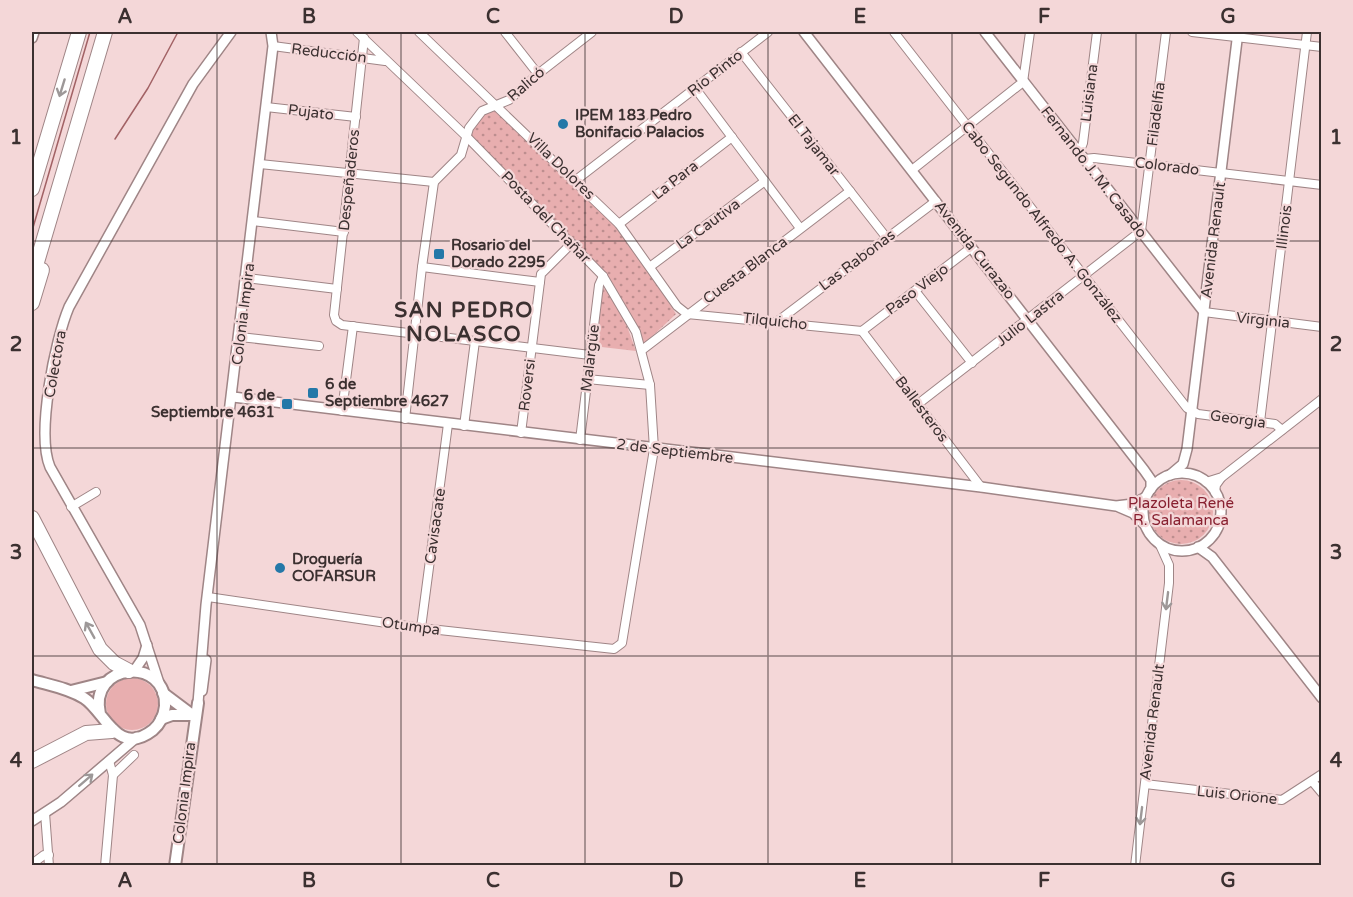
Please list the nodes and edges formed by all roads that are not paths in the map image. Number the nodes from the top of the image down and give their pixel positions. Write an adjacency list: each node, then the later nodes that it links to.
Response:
1 (34, 32): 21 (street)
2 (79, 32): 50 (highway, one-way to 50)
3 (105, 32): 29 (highway)
4 (231, 32): 113 (street, Colectora)
5 (271, 32): 24 (street, Colonia Impira)
6 (357, 32): 22 (street, Posta del Chañar)
7 (419, 32): 33 (street, Villa Dolores)
8 (504, 32): 30 (street)
9 (592, 32): 20 (street, Ralicó)
10 (768, 32): 26 (street, Río Pinto)
11 (804, 32): 42 (street, Avenida Curazao)
12 (894, 32): 36 (street, Cabo Segundo Alfredo A. González)
13 (985, 32): 31 (street, Fernando J. M. Casado)
14 (1030, 32): 31 (street)
15 (1097, 32): 39 (street, Luisiana)
16 (1166, 32): 41 (street, Filadelfia)
17 (1192, 32): 19 (street)
18 (1308, 32): 23 (street, Illinois)
19 (1238, 34): 23 (street); 43 (street, Avenida Renault)
20 (581, 35): 30 (street, Ralicó)
21 (32, 38)
22 (364, 38): 27 (street, Despeñaderos); 28 (street, Posta del Chañar)
23 (1306, 45): 25 (street); 47 (street, Illinois)
24 (273, 46): 27 (street, Reducción); 34 (street, Colonia Impira)
25 (1322, 47)
26 (741, 52): 32 (street, Río Pinto); 51 (street, El Tajamar)
27 (362, 57): 28 (street, Reducción); 35 (street, Despeñaderos)
28 (385, 61): 37 (street, Posta del Chañar)
29 (95, 65): 66 (highway); 70 (highway)
30 (538, 74): 33 (street, Ralicó)
31 (1023, 82): 36 (street); 39 (street, Fernando J. M. Casado)
32 (695, 88): 38 (street); 45 (street, Río Pinto)
33 (496, 106): 37 (street, Ralicó); 45 (street, Villa Dolores)
34 (267, 107): 35 (street, Pujato); 40 (street, Colonia Impira)
35 (356, 117): 44 (street, Despeñaderos)
36 (968, 127): 42 (street); 64 (street, Cabo Segundo Alfredo A. González)
37 (467, 137): 48 (street, Ralicó); 59 (street, Posta del Chañar)
38 (732, 137): 46 (street); 54 (street, La Para)
39 (1082, 156): 41 (street, Colorado); 56 (street, Fernando J. M. Casado)
40 (260, 164): 44 (street); 53 (street, Colonia Impira)
41 (1149, 164): 43 (street, Colorado); 56 (street, Filadelfia)
42 (912, 170): 52 (street, Avenida Curazao)
43 (1221, 172): 47 (street, Colorado); 71 (street, Avenida Renault)
44 (350, 174): 48 (street); 57 (street, Despeñaderos)
45 (576, 180): 54 (street, Villa Dolores)
46 (765, 181): 55 (street); 61 (street, La Cautiva)
47 (1289, 181): 49 (street, Colorado); 75 (street, Illinois)
48 (434, 182): 62 (street)
49 (1322, 185)
50 (32, 189)
51 (850, 191): 55 (street, Cuesta Blanca); 58 (street, El Tajamar)
52 (936, 201): 58 (street, Las Rabonas); 60 (street, Avenida Curazao)
53 (253, 221): 57 (street); 65 (street, Colonia Impira)
54 (619, 224): 61 (street, Villa Dolores)
55 (800, 228): 72 (street, Cuesta Blanca)
56 (1141, 231): 64 (street, Julio Lastra); 71 (street, Fernando J. M. Casado)
57 (344, 232): 68 (street, Despeñaderos)
58 (886, 237): 74 (street, Las Rabonas)
59 (572, 243): 63 (street, Posta del Chañar); 67 (street, Roversi)
60 (972, 247): 69 (street, Paso Viejo); 73 (street, Avenida Curazao)
61 (651, 266): 72 (street, Villa Dolores)
62 (422, 267): 67 (street); 79 (street)
63 (603, 276): 84 (street, Posta del Chañar); 85 (street, Malargüe)
64 (1084, 276): 73 (street, Julio Lastra); 93 (street, Cabo Segundo Alfredo A. González)
65 (247, 278): 68 (street); 80 (street, Colonia Impira)
66 (32, 279)
67 (540, 282): 83 (street, Roversi)
68 (337, 289): 76 (street, Despeñaderos)
69 (916, 291): 78 (street, Paso Viejo); 86 (street)
70 (32, 303)
71 (1204, 312): 75 (street, Virginia); 93 (street, Avenida Renault)
72 (687, 314): 74 (street, Tilquicho); 84 (street, Cuesta Blanca)
73 (1028, 318): 86 (street, Julio Lastra); 103 (street, Avenida Curazao)
74 (778, 321): 78 (street, Tilquicho)
75 (1272, 321): 77 (street, Virginia); 95 (street, Illinois)
76 (353, 326): 79 (street); 92 (street)
77 (1322, 327)
78 (862, 331): 91 (street, Ballesteros)
79 (414, 333): 81 (street); 94 (street)
80 (240, 337): 82 (street); 89 (street, Colonia Impira)
81 (475, 341): 83 (street); 97 (street)
82 (319, 346)
83 (532, 347): 85 (street); 99 (street, Roversi)
84 (642, 350): 88 (street, Posta del Chañar)
85 (590, 354): 87 (street, Malargüe)
86 (972, 363): 91 (street, Julio Lastra)
87 (587, 379): 88 (street); 100 (street, Malargüe)
88 (650, 385): 101 (street, Posta del Chañar)
89 (233, 397): 92 (street, 2 de Septiembre); 120 (street, Colonia Impira)
90 (1322, 399): 98 (street)
91 (918, 404): 108 (street, Ballesteros)
92 (342, 411): 94 (street, 2 de Septiembre)
93 (1192, 411): 95 (street, Georgia); 102 (street, Avenida Renault)
94 (405, 419): 96 (street, 2 de Septiembre)
95 (1260, 422): 98 (street, Georgia)
96 (448, 424): 97 (street, 2 de Septiembre); 121 (street, Cavisacate)
97 (464, 426): 99 (street, 2 de Septiembre)
98 (1282, 430): 106 (street)
99 (521, 433): 100 (street, 2 de Septiembre)
100 (580, 440): 101 (street, 2 de Septiembre)
101 (654, 449): 108 (street, 2 de Septiembre); 123 (street, Posta del Chañar)
102 (1187, 449): 104 (street, Avenida Renault); 105 (street, Avenida Renault)
103 (1144, 470): 105 (street, Avenida Curazao); 111 (street, Avenida Curazao)
104 (1194, 475): 105 (street); 107 (street)
105 (1165, 477): 111 (street)
106 (1222, 477): 107 (street); 110 (street)
107 (1206, 482): 110 (street)
108 (981, 487): 112 (street, 2 de Septiembre)
109 (96, 492): 113 (street)
110 (1215, 492): 116 (street)
111 (1148, 493): 112 (street, 2 de Septiembre); 115 (street)
112 (1116, 506): 115 (street, 2 de Septiembre)
113 (71, 507): 122 (street, Colectora)
114 (32, 518): 124 (highway, one-way to 114)
115 (1147, 528): 117 (street)
116 (1208, 540): 118 (street); 119 (street)
117 (1160, 545): 118 (street); 142 (street, Avenida Renault, one-way to 142)
118 (1198, 547): 119 (street)
119 (1212, 557): 129 (street)
120 (208, 597): 121 (street, Otumpa); 130 (street, Colonia Impira)
121 (422, 628): 123 (street, Otumpa)
122 (148, 643): 124 (street); 128 (street, Colectora)
123 (614, 650)
124 (131, 671): 126 (main road); 128 (main road)
125 (32, 680): 127 (main road)
126 (107, 682): 127 (main road); 131 (main road)
127 (71, 691): 131 (main road)
128 (162, 691): 132 (main road); 133 (main road)
129 (1322, 698)
130 (198, 703): 132 (main road, Colonia Impira)
131 (100, 714): 134 (main road)
132 (194, 717): 133 (main road); 150 (main road, Colonia Impira); 151 (main road, Colonia Impira)
133 (161, 719): 135 (main road)
134 (112, 730): 135 (main road); 138 (highway)
135 (137, 737): 137 (street)
136 (134, 755): 140 (street)
137 (109, 760): 140 (street); 144 (street, one-way to 137)
138 (32, 761)
139 (1322, 774): 141 (street, Luis Orione)
140 (113, 775): 149 (street)
141 (1312, 781): 142 (street, Luis Orione); 143 (street)
142 (1145, 784): 152 (street, Avenida Renault, one-way to 152)
143 (1322, 793)
144 (45, 813): 145 (street); 146 (street)
145 (32, 820)
146 (49, 855): 147 (street); 148 (street)
147 (32, 864)
148 (49, 866)
149 (105, 866)
150 (175, 866)
151 (181, 866)
152 (1135, 866)

